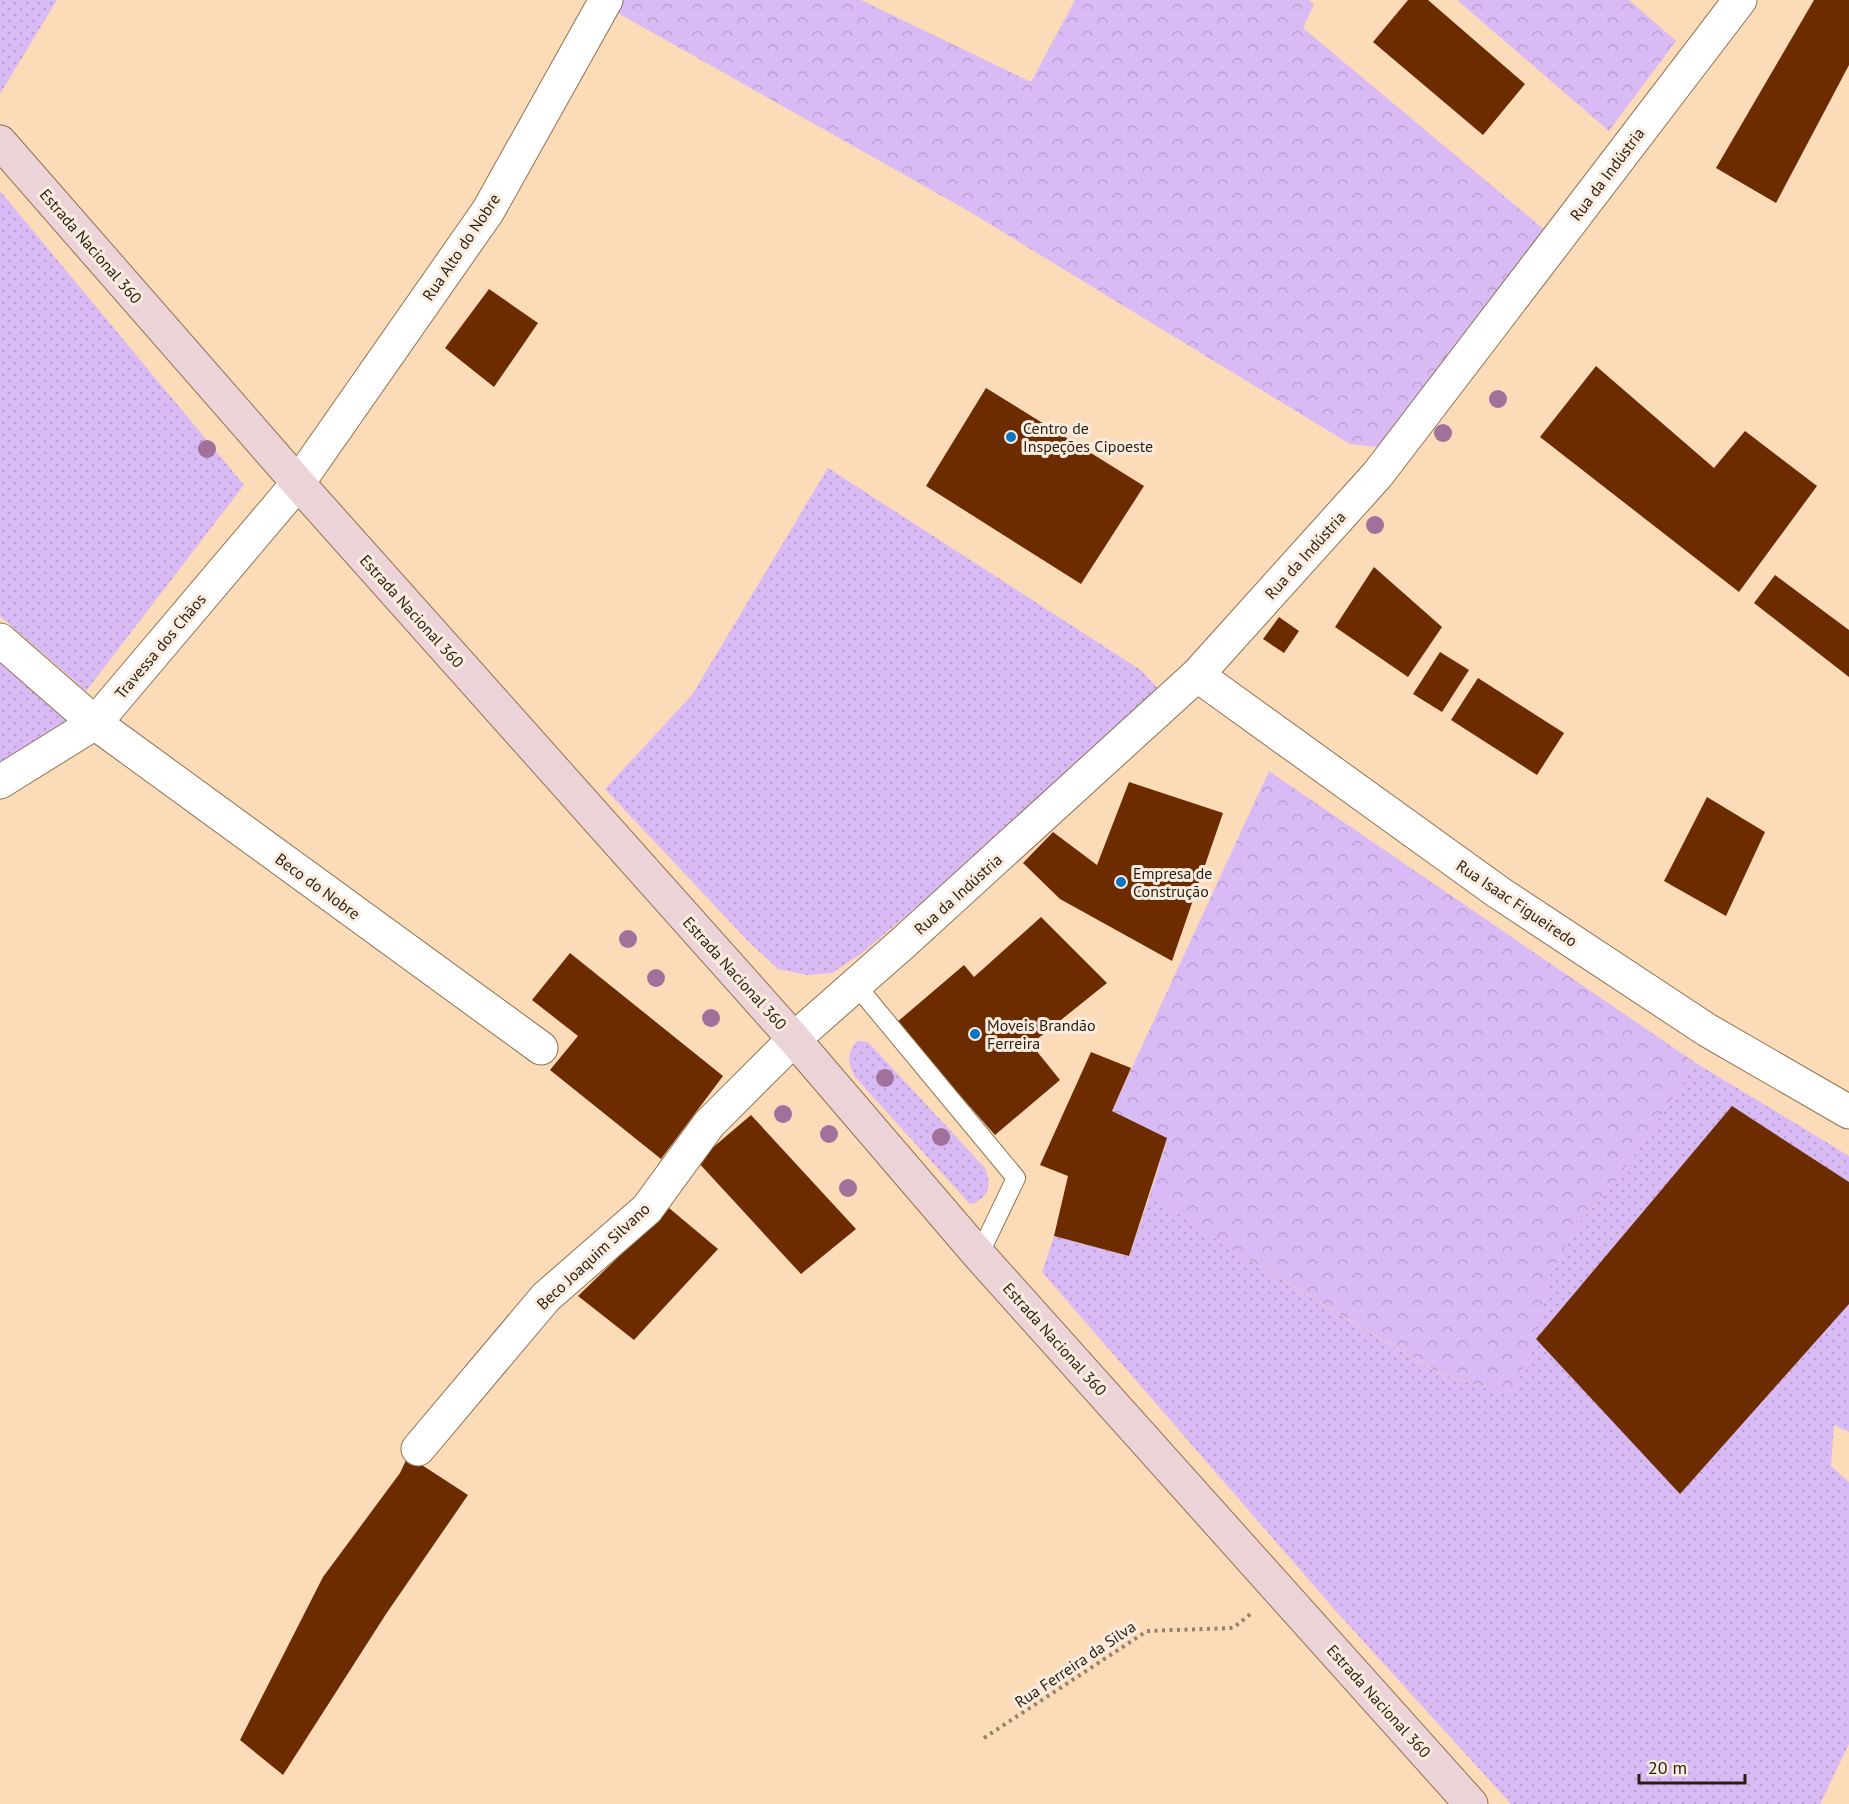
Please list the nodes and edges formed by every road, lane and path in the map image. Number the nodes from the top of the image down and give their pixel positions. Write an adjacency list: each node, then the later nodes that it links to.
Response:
1 (606, 0): 4 (street, Rua Alto do Nobre)
2 (1740, 0): 6 (street, Rua da Indústria)
3 (0, 142): 4 (main road, Estrada Nacional 360)
4 (298, 483): 7 (street, Travessa dos Chãos); 10 (main road, Estrada Nacional 360)
5 (0, 640): 7 (street, Beco do Nobre)
6 (1197, 675): 9 (street, Rua da Indústria); 12 (street, Rua Isaac Figueiredo)
7 (95, 723): 8 (street, Travessa dos Chãos); 11 (street, Beco do Nobre)
8 (0, 782)
9 (856, 986): 10 (street, Rua da Indústria); 13 (lane)
10 (794, 1040): 13 (main road, Estrada Nacional 360); 14 (street, Beco Joaquim Silvano)
11 (542, 1048)
12 (1849, 1112)
13 (979, 1255): 15 (main road, Estrada Nacional 360)
14 (418, 1449)
15 (1280, 1592): 16 (path, Rua Ferreira da Silva); 17 (main road, Estrada Nacional 360)
16 (984, 1738)
17 (1462, 1801)

